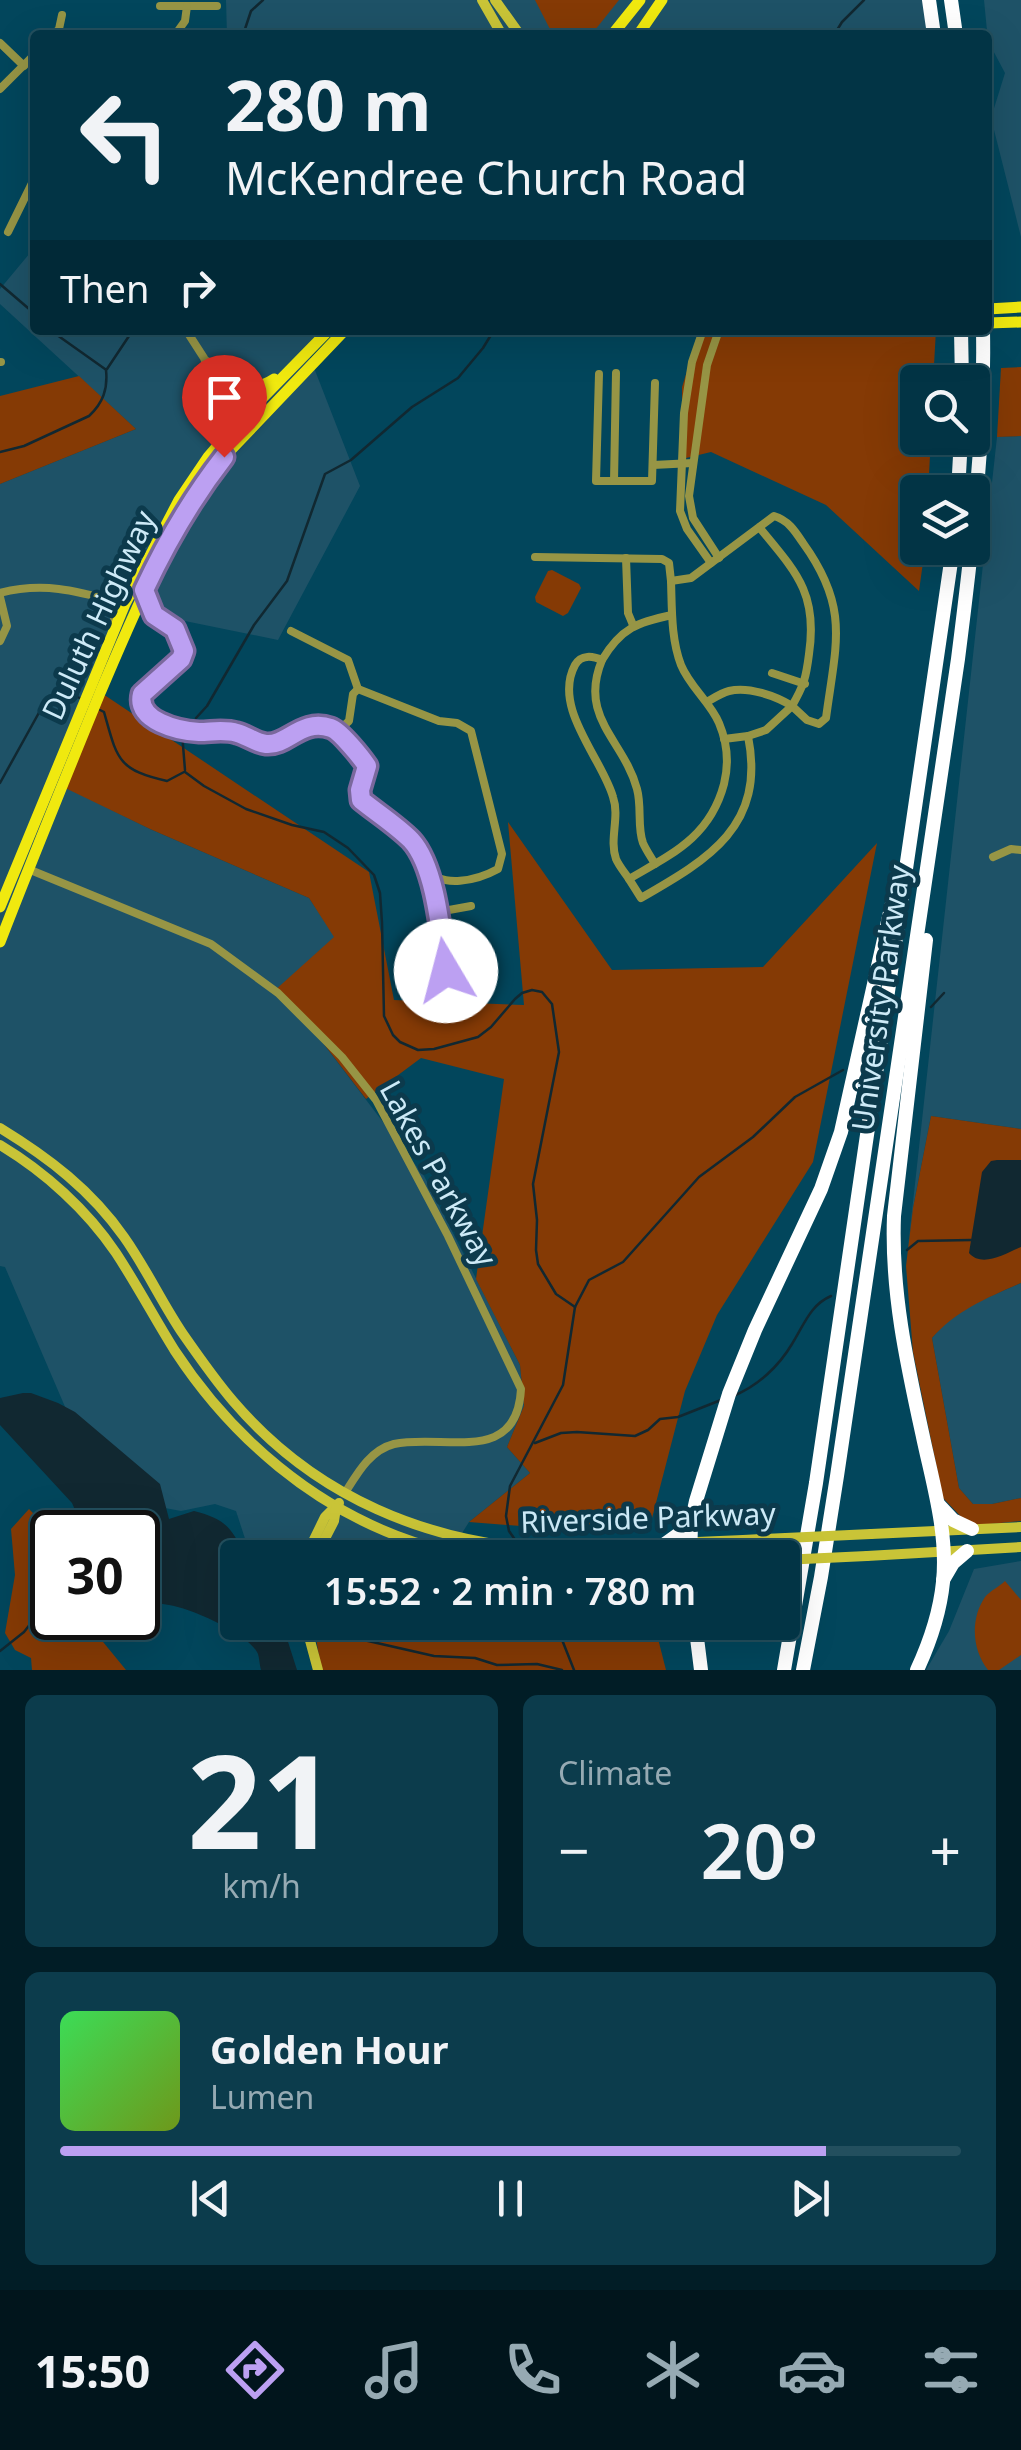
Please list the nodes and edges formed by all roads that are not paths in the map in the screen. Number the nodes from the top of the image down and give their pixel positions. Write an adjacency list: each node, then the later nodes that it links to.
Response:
1 (482, 0): 13 (main road)
2 (495, 0): 14 (main road)
3 (640, 0): 15 (main road)
4 (662, 0): 16 (main road)
5 (929, 0): 17 (highway)
6 (952, 0): 18 (highway)
7 (160, 6): 8 (street)
8 (186, 6): 9 (street); 12 (street)
9 (217, 6)
10 (62, 16): 11 (street)
11 (58, 30)
12 (179, 30)
13 (499, 30)
14 (516, 30)
15 (616, 30)
16 (641, 30)
17 (933, 30)
18 (955, 30)
19 (0, 43): 21 (street)
20 (30, 59): 21 (street)
21 (24, 66): 22 (street)
22 (0, 90)
23 (30, 187): 24 (street)
24 (8, 232)
25 (1021, 308): 26 (main road)
26 (992, 309)
27 (1021, 322): 28 (main road)
28 (992, 323)
29 (189, 335): 36 (street)
30 (324, 335): 38 (main road, Duluth Highway)
31 (341, 335): 44 (main road, Duluth Highway)
32 (701, 335): 46 (street)
33 (717, 335): 47 (street)
34 (962, 335): 37 (highway)
35 (983, 335): 77 (highway, University Parkway)
36 (204, 358): 41 (street); 42 (street)
37 (962, 365)
38 (290, 369): 42 (main road); 44 (main road, Duluth Highway)
39 (616, 373): 49 (street)
40 (599, 374): 49 (street)
41 (218, 381): 44 (street); 45 (main road)
42 (234, 382): 44 (street)
43 (656, 383): 48 (street)
44 (260, 409): 45 (main road, Duluth Highway); 56 (main road, Duluth Highway)
45 (222, 440): 59 (main road, Duluth Highway)
46 (681, 464): 47 (street); 48 (street); 53 (street)
47 (693, 464): 53 (street)
48 (653, 465): 49 (street)
49 (614, 481)
50 (759, 528): 53 (street); 68 (street); 72 (street)
51 (535, 557): 52 (street)
52 (626, 558): 55 (street); 63 (street)
53 (715, 560): 55 (street)
54 (951, 565): 80 (highway, University Parkway)
55 (671, 581): 61 (street)
56 (144, 590): 59 (main road, Duluth Highway); 60 (street)
57 (0, 595): 58 (street); 65 (street)
58 (104, 598): 59 (street); 62 (street)
59 (131, 606): 60 (street); 62 (main road, Duluth Highway); 69 (main road, Duluth Highway)
60 (154, 615): 74 (street)
61 (672, 616): 63 (street); 71 (street)
62 (116, 625): 69 (main road, Duluth Highway)
63 (633, 625): 66 (street)
64 (291, 631): 70 (street)
65 (0, 640)
66 (602, 660): 78 (street); 79 (street)
67 (772, 673): 68 (street)
68 (805, 684): 72 (street)
69 (96, 688): 73 (main road, Duluth Highway)
70 (358, 689): 74 (street); 85 (street)
71 (706, 702): 72 (street); 76 (street)
72 (792, 706): 75 (street)
73 (85, 715): 84 (main road, Duluth Highway); 88 (main road, Duluth Highway)
74 (337, 730): 85 (street)
75 (748, 736): 76 (street); 86 (street)
76 (724, 739): 83 (street)
77 (944, 750): 95 (highway); 118 (highway, University Parkway)
78 (622, 758): 79 (street); 83 (street)
79 (601, 769): 86 (street)
80 (916, 803): 97 (highway); 117 (highway, University Parkway)
81 (1021, 850): 82 (street)
82 (993, 857)
83 (655, 864): 86 (street)
84 (28, 869): 90 (main road, Duluth Highway); 94 (street, Lakes Parkway)
85 (427, 870): 89 (street)
86 (629, 879)
87 (471, 906): 89 (street)
88 (0, 907)
89 (438, 912): 91 (street)
90 (0, 942)
91 (446, 971)
92 (0, 1128): 94 (main road, Riverside Parkway)
93 (0, 1145): 96 (main road, Riverside Parkway)
94 (345, 1494): 96 (main road); 104 (main road, Riverside Parkway)
95 (938, 1504): 99 (highway); 100 (highway)
96 (336, 1507): 101 (main road); 102 (main road); 103 (main road, Riverside Parkway)
97 (692, 1516): 105 (highway); 106 (highway)
98 (1021, 1527): 99 (main road, Riverside Parkway)
99 (972, 1529): 100 (main road, Riverside Parkway)
100 (942, 1530): 107 (main road, Riverside Parkway, bridge); 110 (highway)
101 (314, 1540)
102 (324, 1540)
103 (409, 1540)
104 (468, 1540)
105 (671, 1540)
106 (691, 1540)
107 (764, 1540)
108 (1021, 1547): 109 (main road, Riverside Parkway)
109 (967, 1550): 110 (main road, Riverside Parkway); 112 (highway)
110 (943, 1551): 111 (main road, Riverside Parkway, bridge); 112 (highway)
111 (800, 1559)
112 (943, 1580): 119 (highway)
113 (309, 1640): 115 (main road)
114 (697, 1640): 116 (highway)
115 (318, 1670)
116 (701, 1670)
117 (784, 1670)
118 (803, 1670)
119 (917, 1670)

